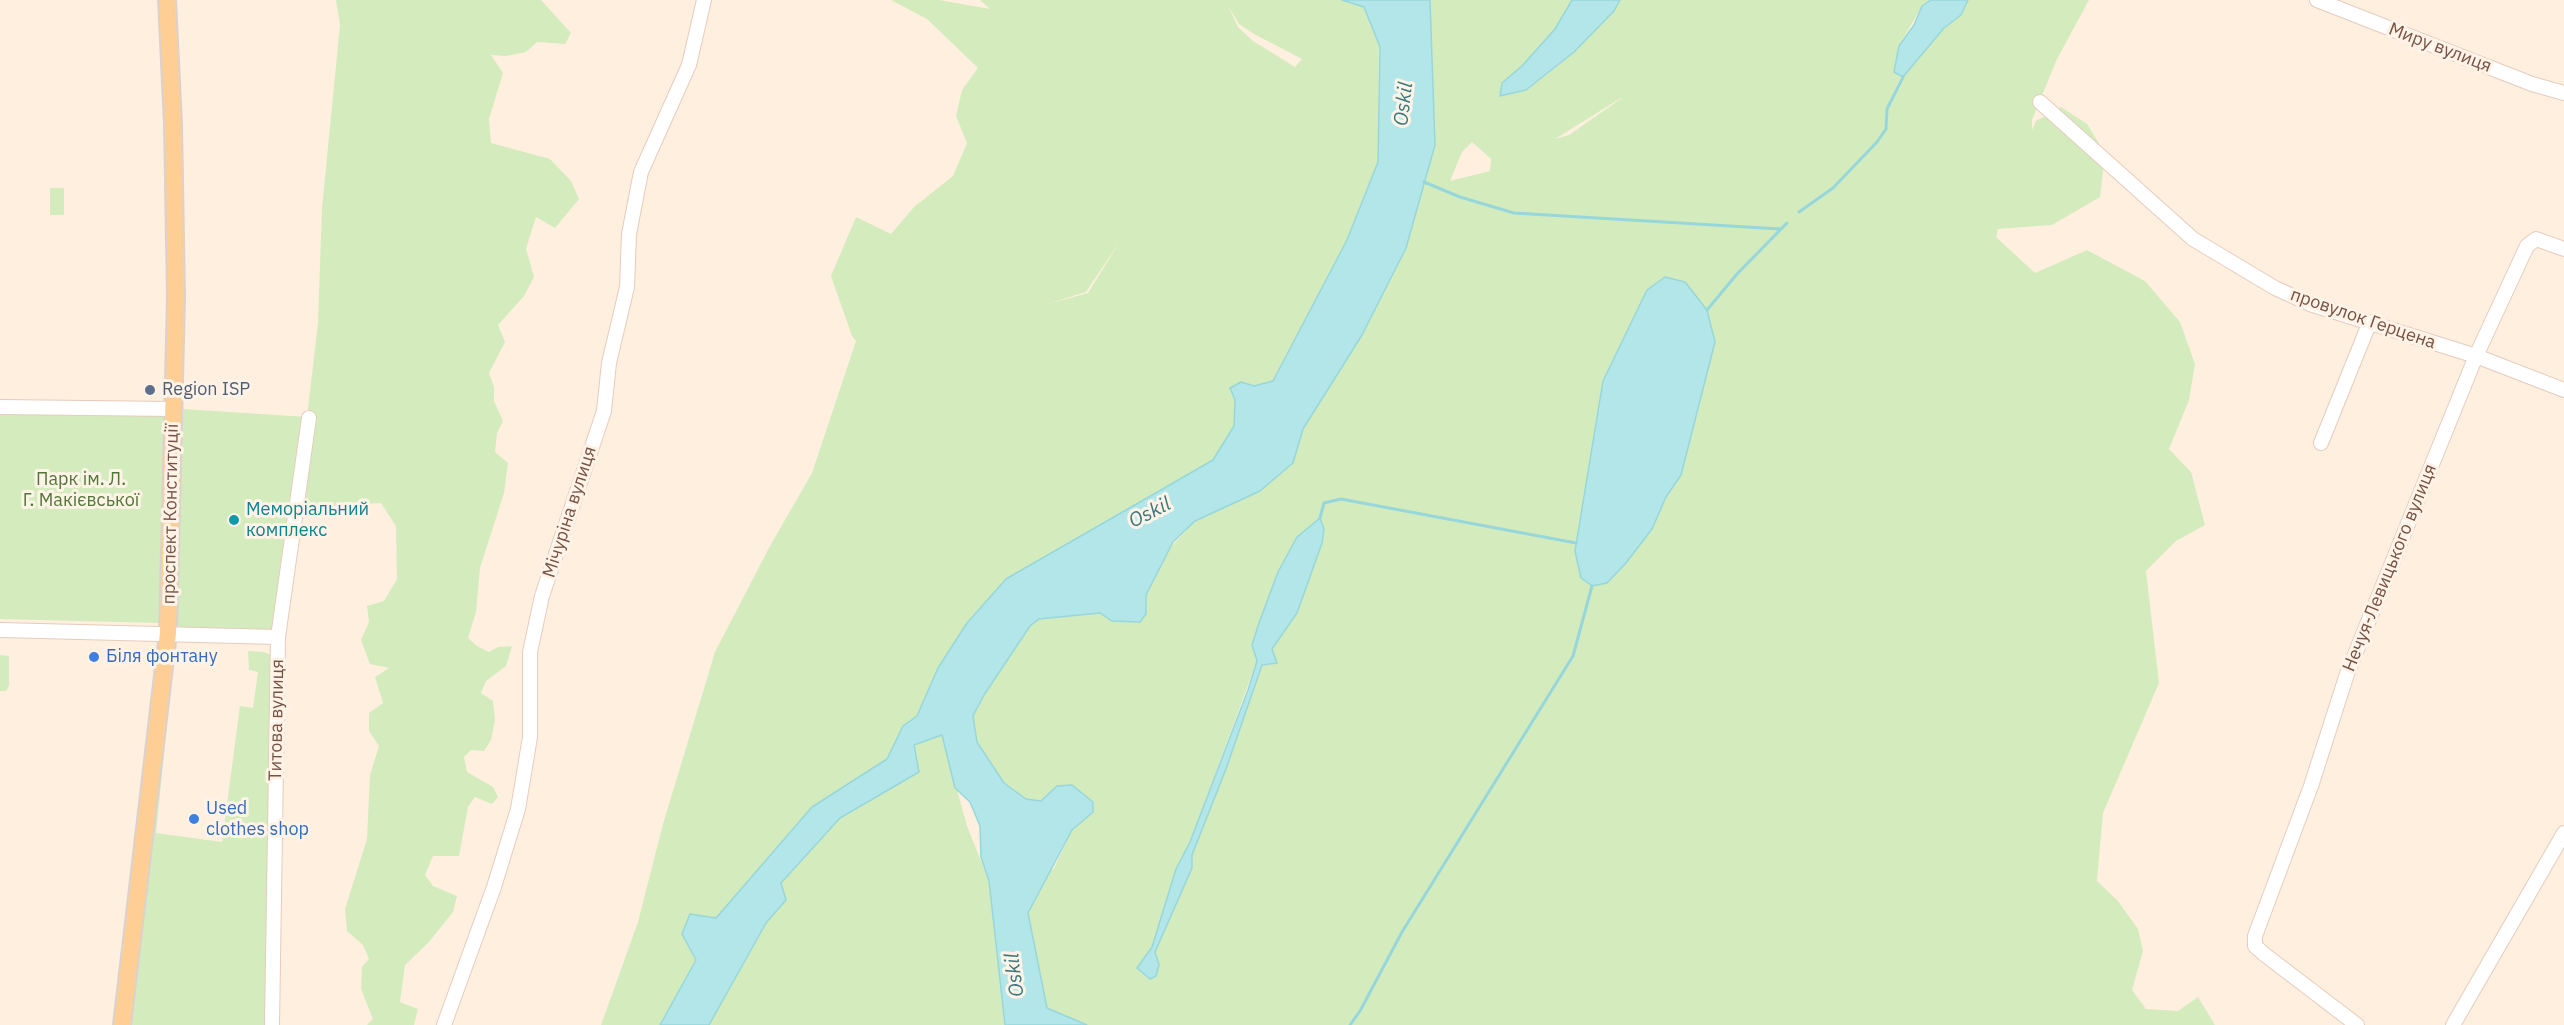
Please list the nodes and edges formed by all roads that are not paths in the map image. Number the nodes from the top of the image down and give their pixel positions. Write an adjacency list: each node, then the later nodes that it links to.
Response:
1 (167, 0): 11 (main road, проспект Конституції)
2 (704, 0): 20 (street, Мічуріна вулиця)
3 (2317, 0): 4 (street, Миру вулиця)
4 (2564, 93)
5 (2040, 102): 7 (street, провулок Герцена)
6 (2564, 249): 8 (street, Нечуя-Левицького вулиця)
7 (2369, 324): 8 (street, провулок Герцена); 13 (street)
8 (2476, 356): 9 (street, провулок Герцена); 21 (street, Нечуя-Левицького вулиця)
9 (2564, 390)
10 (0, 407): 11 (street)
11 (174, 409): 15 (main road, проспект Конституції)
12 (309, 418): 16 (street, Титова вулиця)
13 (2321, 443)
14 (0, 630): 15 (street)
15 (168, 633): 16 (street); 18 (main road, проспект Конституції)
16 (278, 637): 19 (street, Титова вулиця)
17 (2564, 833): 22 (street)
18 (122, 1025)
19 (272, 1025)
20 (444, 1025)
21 (2357, 1025)
22 (2453, 1025)

